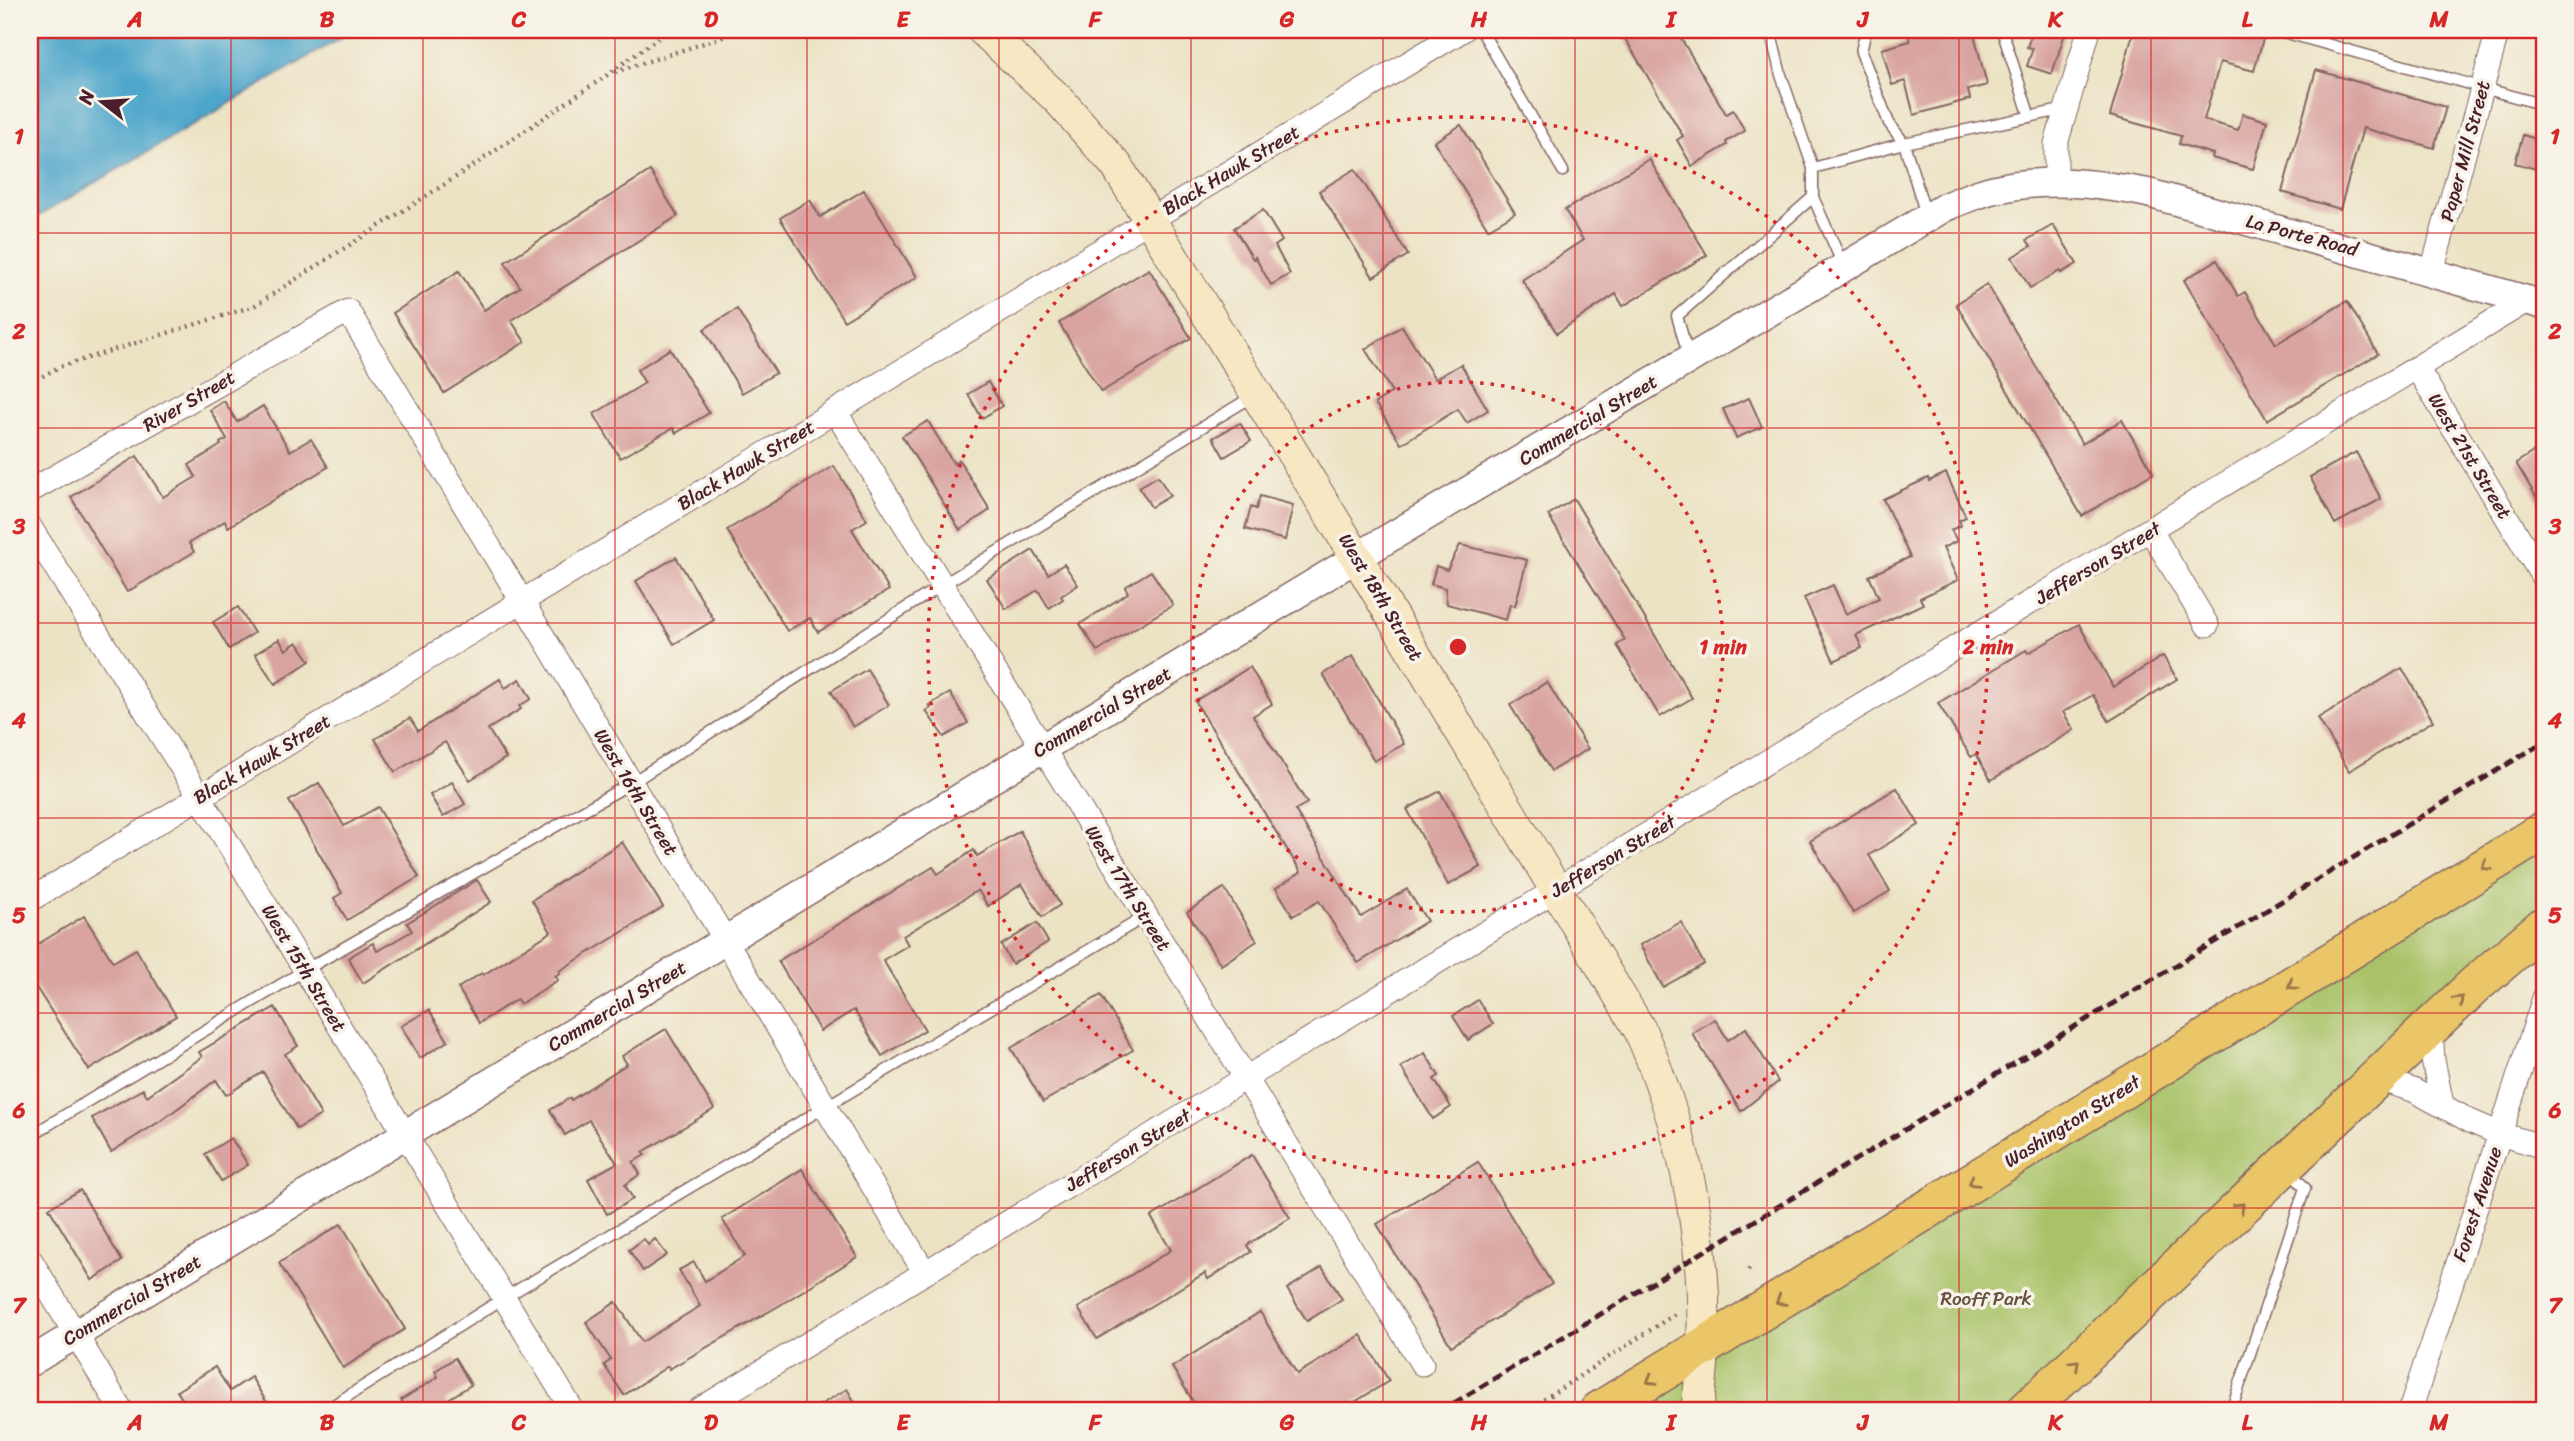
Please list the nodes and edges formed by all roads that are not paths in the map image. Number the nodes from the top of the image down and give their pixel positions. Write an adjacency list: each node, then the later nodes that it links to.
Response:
1 (983, 30): 20 (main road, West 18th Street)
2 (1463, 30): 20 (street, Black Hawk Street)
3 (1481, 30): 16 (lane)
4 (1770, 30): 15 (lane)
5 (1866, 30): 14 (lane)
6 (2002, 30): 13 (lane)
7 (2089, 30): 12 (street)
8 (2276, 30): 10 (lane)
9 (2498, 30): 10 (street, Paper Mill Street)
10 (2482, 87): 11 (lane); 22 (street, Paper Mill Street)
11 (2544, 105)
12 (2066, 109): 13 (lane); 17 (street)
13 (2030, 117): 14 (lane)
14 (1904, 143): 15 (lane); 19 (lane)
15 (1813, 168): 18 (lane)
16 (1563, 171)
17 (2056, 181): 19 (street, Commercial Street); 22 (street, La Porte Road)
18 (1813, 197): 21 (lane); 25 (lane)
19 (1926, 218): 21 (street, Commercial Street)
20 (1150, 220): 27 (main road, West 18th Street); 28 (street, Black Hawk Street)
21 (1844, 268): 25 (street, Commercial Street)
22 (2432, 271): 23 (street, La Porte Road)
23 (2536, 302): 26 (street, Jefferson Street)
24 (348, 311): 29 (street, River Street); 35 (street, West 16th Street)
25 (1690, 359): 32 (street, Commercial Street)
26 (2417, 368): 31 (street, Jefferson Street); 33 (street, West 21st Street)
27 (1257, 394): 32 (main road, West 18th Street); 34 (lane)
28 (835, 411): 34 (street, West 17th Street); 35 (street, Black Hawk Street)
29 (30, 491)
30 (30, 527): 39 (street, West 15th Street)
31 (2151, 531): 36 (street); 41 (street, Jefferson Street)
32 (1357, 558): 37 (street, Commercial Street); 41 (main road, West 18th Street)
33 (2544, 579)
34 (942, 585): 37 (street, West 17th Street); 38 (lane)
35 (522, 601): 38 (street, West 16th Street); 39 (street, Black Hawk Street)
36 (2207, 625)
37 (1042, 748): 43 (street, West 17th Street); 45 (street, Commercial Street)
38 (631, 783): 45 (street, West 16th Street); 46 (lane)
39 (200, 797): 42 (street, Black Hawk Street); 46 (street, West 15th Street)
40 (2544, 831): 62 (highway, Washington Street, one-way to 62)
41 (1557, 890): 49 (street, Jefferson Street); 62 (main road, West 18th Street)
42 (30, 900)
43 (1146, 916): 49 (street, West 17th Street); 52 (lane)
44 (2544, 926): 48 (highway, one-way to 44)
45 (725, 941): 52 (street, West 16th Street); 54 (street, Commercial Street)
46 (305, 970): 54 (street, West 15th Street); 55 (lane)
47 (2544, 998): 53 (street, Forest Avenue)
48 (2431, 1028): 50 (highway); 51 (street)
49 (1246, 1079): 59 (street, Jefferson Street); 64 (street, West 17th Street)
50 (2378, 1079): 51 (street); 57 (highway)
51 (2442, 1104): 53 (street)
52 (825, 1108): 59 (street, West 16th Street); 60 (lane)
53 (2500, 1134): 56 (street); 73 (street, Forest Avenue)
54 (405, 1135): 60 (street, West 15th Street); 61 (street, Commercial Street)
55 (30, 1136)
56 (2544, 1147)
57 (2284, 1165): 71 (highway, one-way to 57); 72 (lane)
58 (30, 1259): 61 (street)
59 (925, 1273): 68 (street, Jefferson Street)
60 (504, 1298): 66 (lane); 67 (street, West 15th Street)
61 (75, 1335): 63 (street, Commercial Street); 65 (street)
62 (1703, 1348): 69 (highway, Washington Street, one-way to 69); 70 (main road, West 18th Street)
63 (30, 1362)
64 (1422, 1364)
65 (122, 1411)
66 (324, 1411)
67 (573, 1411)
68 (697, 1411)
69 (1599, 1411)
70 (1697, 1411)
71 (2026, 1411)
72 (2231, 1411)
73 (2410, 1411)

